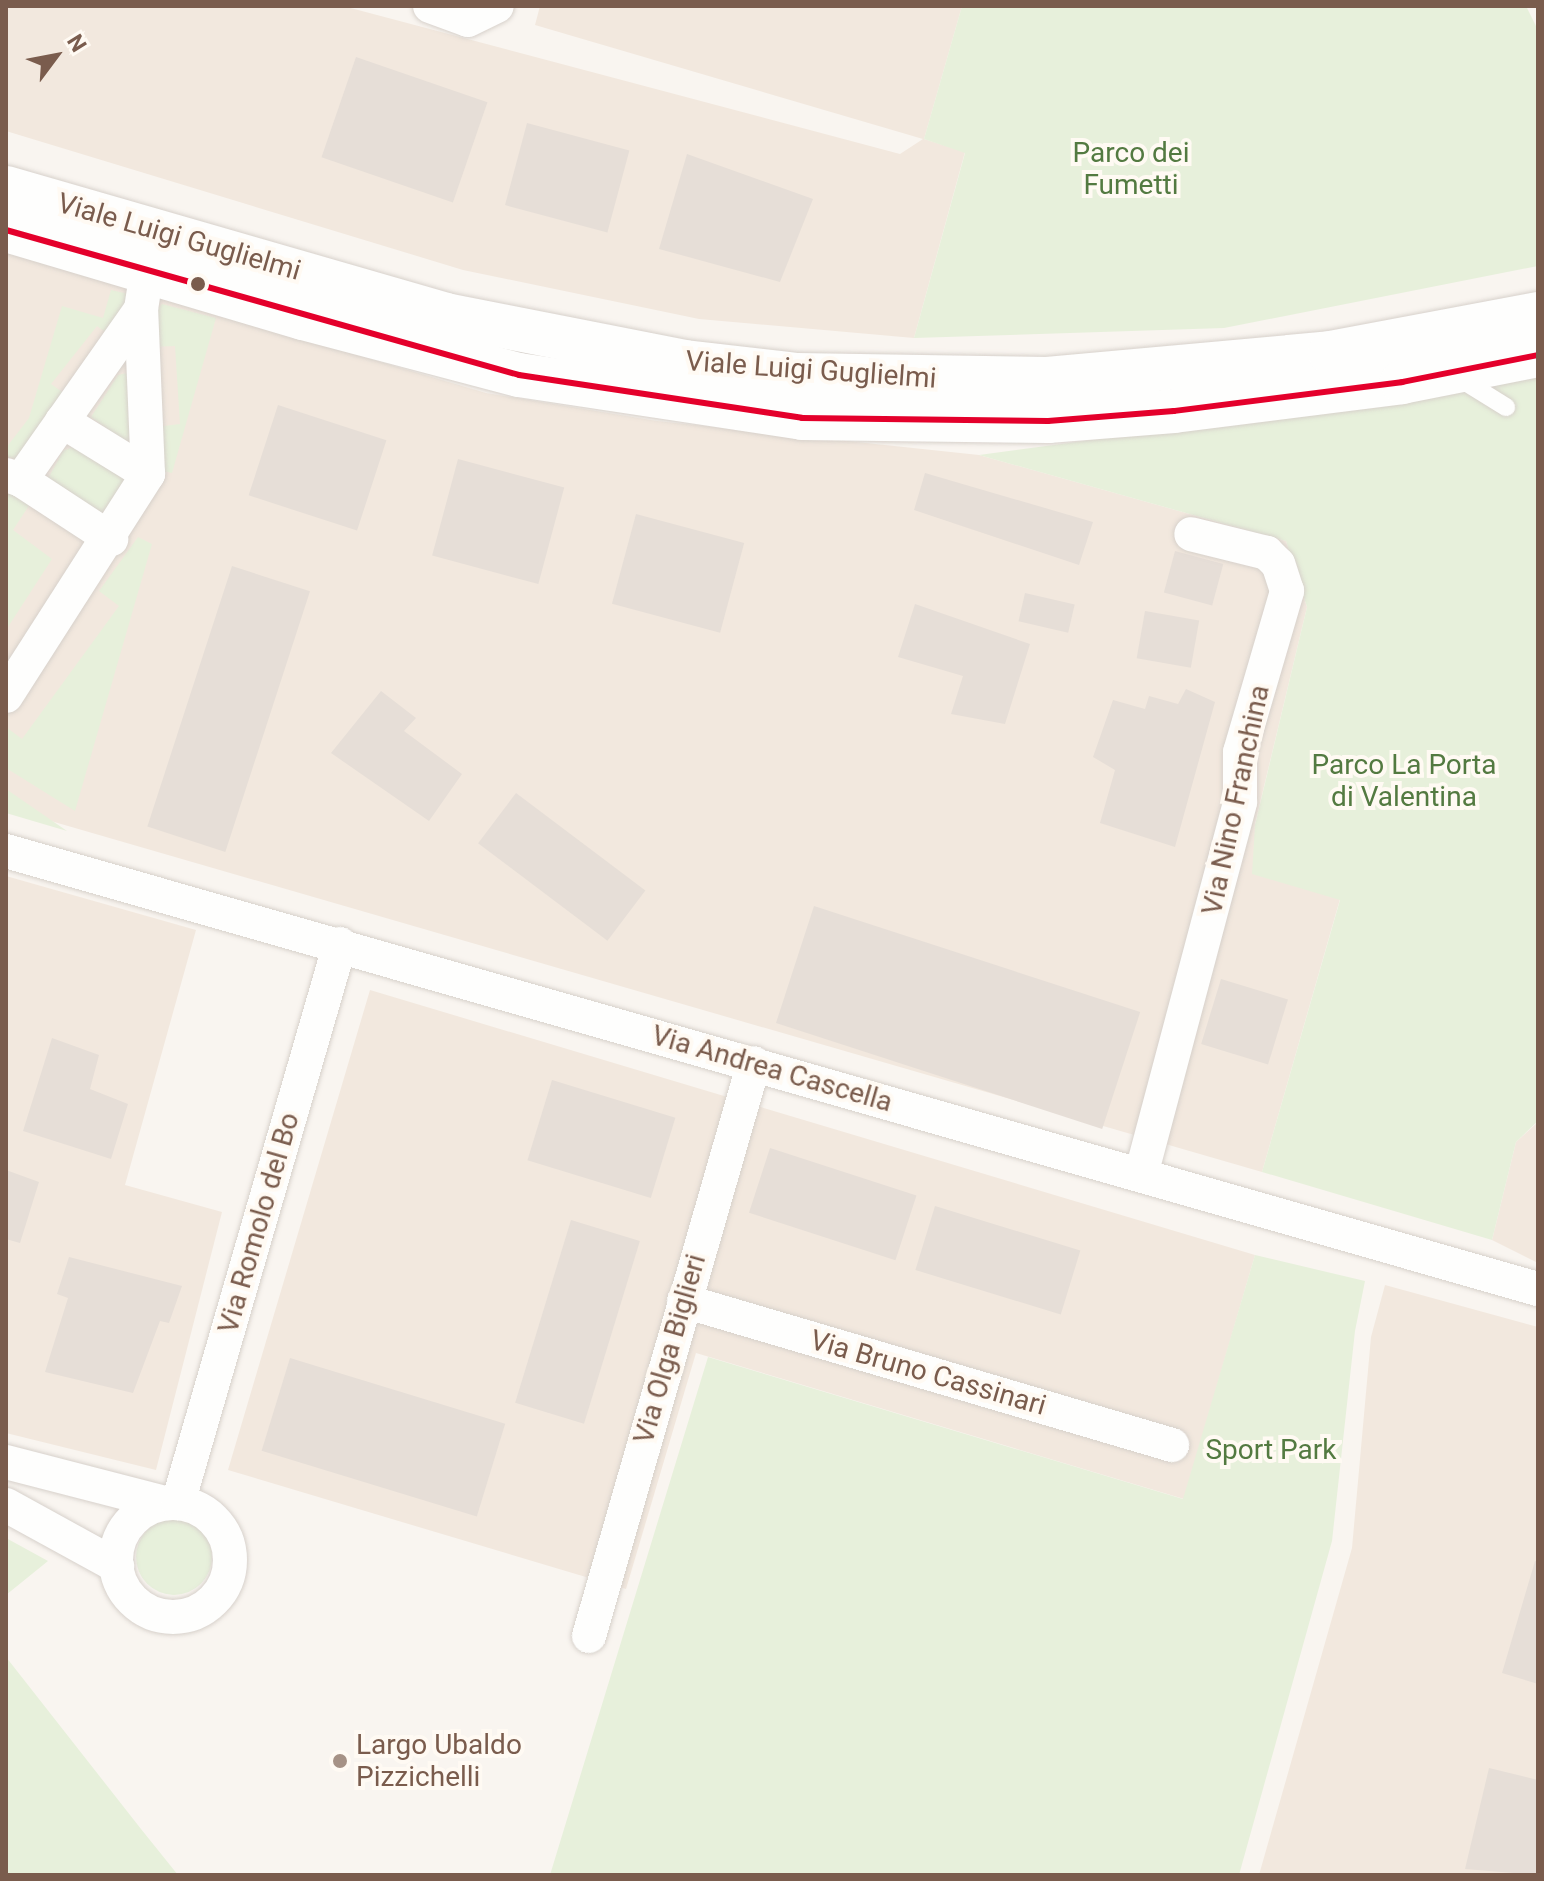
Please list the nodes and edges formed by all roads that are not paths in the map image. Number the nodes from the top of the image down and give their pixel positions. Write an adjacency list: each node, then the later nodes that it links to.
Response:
1 (430, 6): 2 (street)
2 (497, 6)
3 (6, 188): 6 (street, Viale Luigi Guglielmi)
4 (6, 230): 5 (street, Viale Luigi Guglielmi)
5 (144, 291): 8 (street, Viale Luigi Guglielmi); 10 (street); 11 (street)
6 (1538, 314)
7 (1538, 355): 8 (street, Viale Luigi Guglielmi)
8 (1451, 372): 9 (lane)
9 (1506, 407)
10 (62, 421): 11 (street); 12 (street)
11 (148, 474): 14 (street)
12 (14, 478): 14 (street)
13 (1191, 534): 19 (street, Via Nino Franchina)
14 (111, 539): 15 (street)
15 (6, 696)
16 (6, 851): 17 (street, Via Andrea Cascella)
17 (340, 944): 18 (street, Via Andrea Cascella); 24 (street, Via Romolo del Bo)
18 (754, 1063): 19 (street, Via Andrea Cascella); 21 (street, Via Olga Biglieri)
19 (1141, 1175): 20 (street, Via Andrea Cascella)
20 (1538, 1289)
21 (684, 1301): 22 (street, Via Bruno Cassinari); 27 (street, Via Olga Biglieri)
22 (1172, 1445)
23 (6, 1462): 24 (street)
24 (172, 1503): 26 (street); 26 (street)
25 (6, 1505): 26 (street)
26 (117, 1566)
27 (589, 1636)

